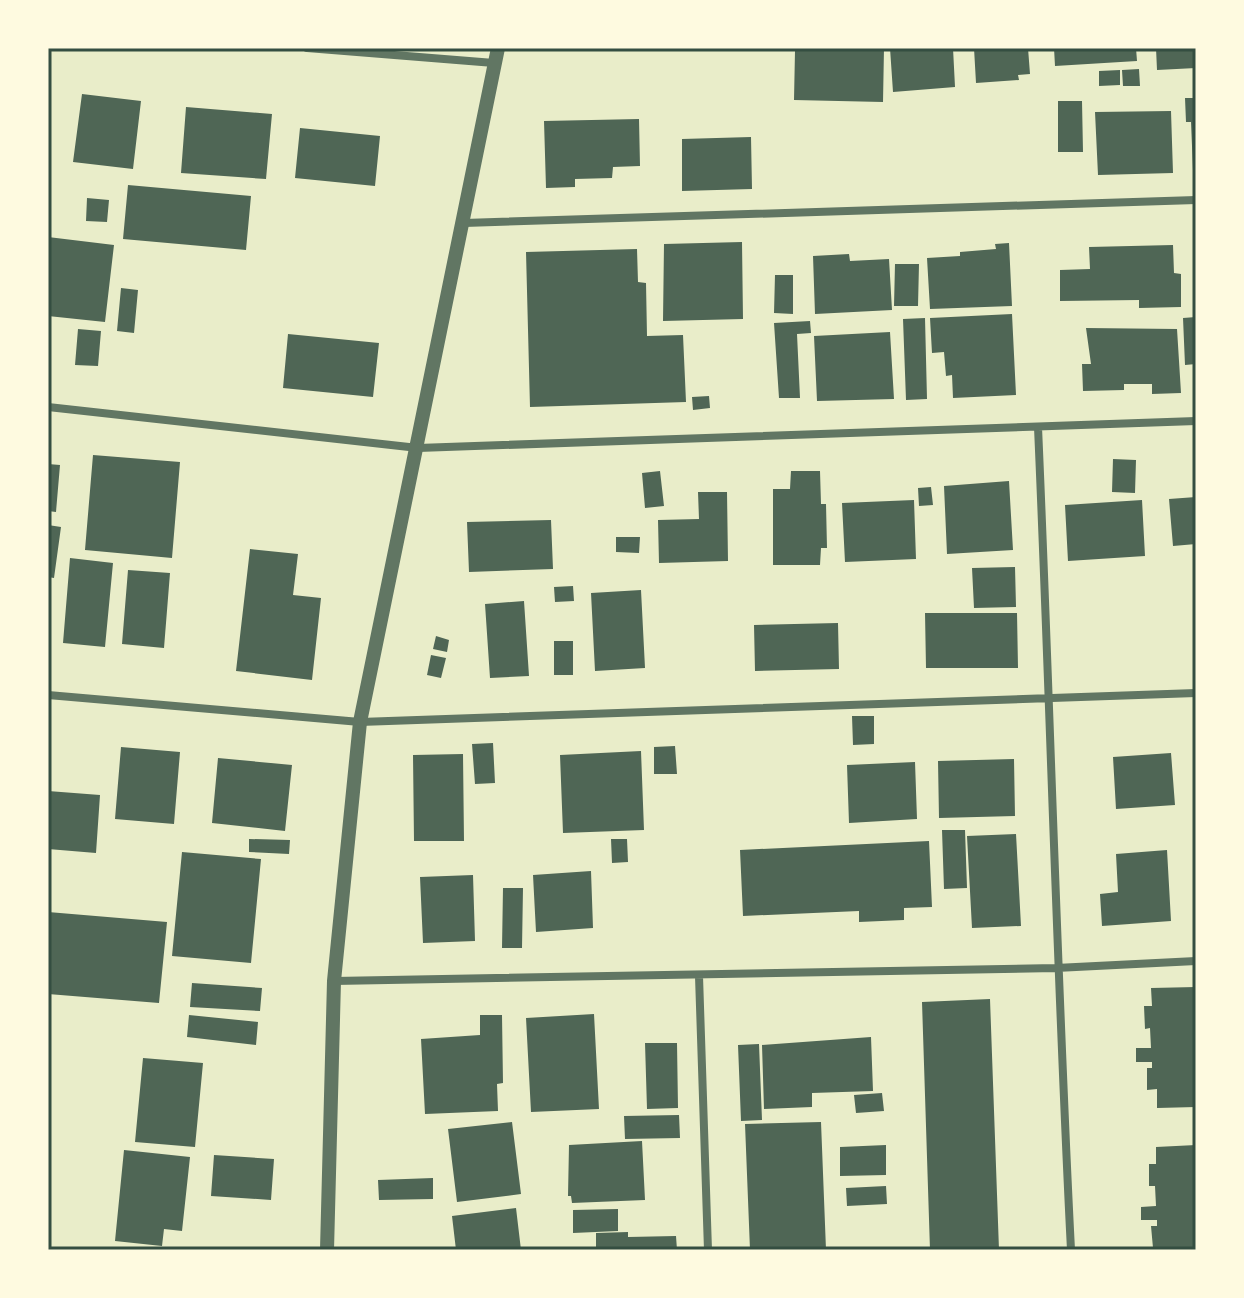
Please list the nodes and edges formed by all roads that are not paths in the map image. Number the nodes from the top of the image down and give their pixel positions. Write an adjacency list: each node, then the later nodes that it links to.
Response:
1 (307, 48): 2 (street)
2 (496, 56): 4 (street)
3 (1196, 200): 4 (street)
4 (464, 223): 8 (street)
5 (48, 407): 8 (street)
6 (1196, 421): 7 (street)
7 (1038, 427): 8 (street); 11 (street)
8 (418, 448): 12 (street)
9 (1196, 693): 11 (street)
10 (48, 695): 12 (street)
11 (1050, 700): 12 (street); 14 (street)
12 (360, 722): 16 (street)
13 (1196, 961): 14 (street)
14 (1056, 968): 15 (street); 19 (street)
15 (699, 976): 16 (street); 18 (street)
16 (334, 981): 17 (street)
17 (327, 1250)
18 (708, 1250)
19 (1071, 1250)

